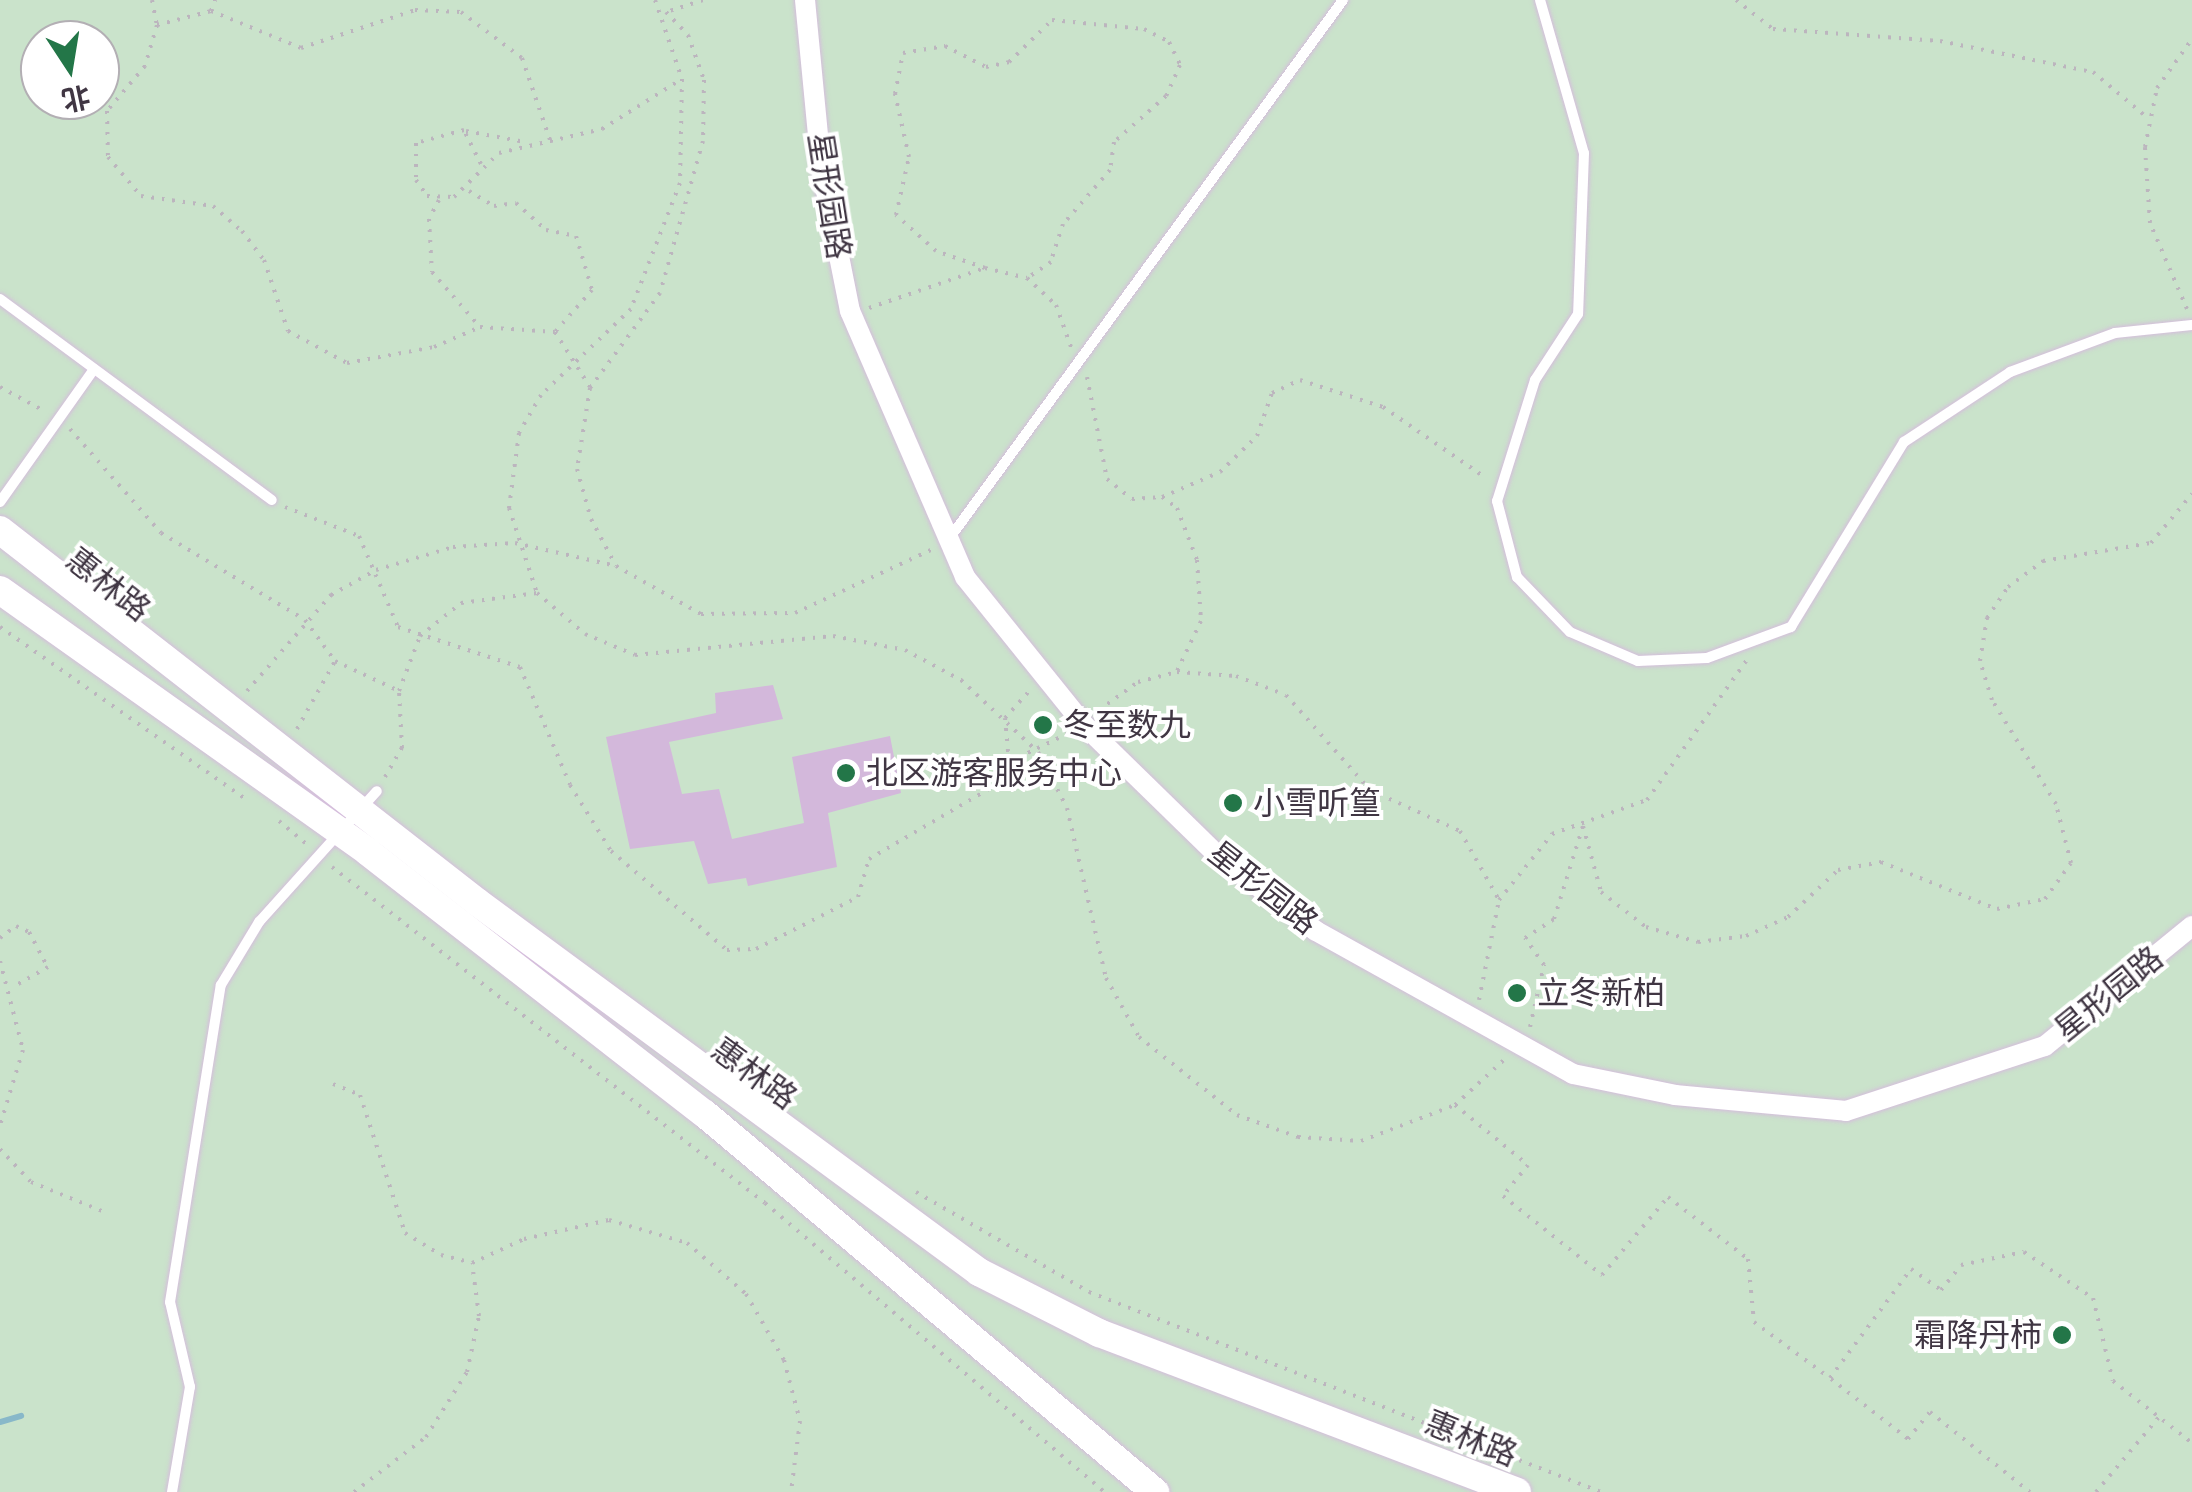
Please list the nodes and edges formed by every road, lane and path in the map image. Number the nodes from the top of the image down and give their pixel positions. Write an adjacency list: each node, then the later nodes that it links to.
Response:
1 (152, 0): 11 (path)
2 (215, 0): 9 (path)
3 (655, 0): 10 (path)
4 (703, 0): 10 (path)
5 (805, 0): 24 (street, 星形园路)
6 (1343, 0): 29 (lane)
7 (1540, 0): 35 (lane)
8 (1736, 0): 14 (path)
9 (210, 11): 11 (path); 16 (path)
10 (666, 12): 13 (path); 33 (path)
11 (157, 25): 27 (path)
12 (2192, 39): 14 (path)
13 (682, 78): 16 (path); 30 (path)
14 (2150, 120): 25 (path)
15 (464, 130): 17 (path); 18 (path); 20 (path)
16 (550, 140): 17 (path)
17 (530, 142): 18 (path)
18 (481, 164): 19 (path)
19 (468, 190): 20 (path); 28 (path)
20 (439, 200): 27 (path)
21 (985, 268): 22 (path); 22 (path); 24 (path)
22 (1026, 278): 29 (path)
23 (0, 299): 31 (lane)
24 (850, 310): 41 (street, 星形园路)
25 (2192, 318)
26 (2192, 326): 49 (lane)
27 (480, 327): 28 (path)
28 (554, 332): 30 (path)
29 (1076, 361): 37 (path); 41 (lane)
30 (576, 366): 33 (path); 42 (path)
31 (94, 369): 34 (lane); 38 (lane)
32 (0, 387): 34 (path)
33 (590, 388): 43 (path)
34 (58, 420): 39 (lane); 47 (path)
35 (1500, 484): 37 (path); 49 (lane)
36 (2192, 494): 68 (path)
37 (1162, 497): 52 (path)
38 (272, 500): 44 (path)
39 (0, 502)
40 (0, 530): 65 (main road, 惠林路)
41 (948, 540): 43 (path); 54 (street, 星形园路)
42 (515, 542): 43 (path); 44 (path); 46 (path)
43 (616, 566)
44 (376, 570): 47 (path); 50 (path)
45 (0, 590): 69 (main road, 惠林路)
46 (537, 593): 50 (path); 58 (path)
47 (305, 620): 51 (path); 55 (path)
48 (0, 627): 66 (path)
49 (1771, 634): 68 (path)
50 (420, 636): 56 (path); 64 (path)
51 (335, 661): 56 (path); 61 (path)
52 (1176, 672): 60 (path); 71 (path)
53 (232, 680): 55 (path)
54 (1046, 680): 58 (path); 60 (street, 星形园路)
55 (247, 690): 57 (path)
56 (399, 691): 65 (path)
57 (259, 700)
58 (1005, 718): 63 (path); 64 (path)
59 (284, 719): 61 (path)
60 (1082, 724): 63 (path); 77 (street, 星形园路)
61 (297, 729): 62 (path)
62 (310, 739)
63 (1038, 752): 64 (path); 79 (path)
64 (1008, 762)
65 (369, 801): 69 (lane); 93 (main road, 惠林路)
66 (258, 807)
67 (274, 818): 70 (path)
68 (1582, 826): 71 (path); 77 (path)
69 (340, 832): 70 (lane); 92 (main road, 惠林路)
70 (320, 856): 88 (lane); 91 (path)
71 (1500, 900): 76 (path)
72 (2192, 926): 77 (street, 星形园路)
73 (0, 938): 75 (path)
74 (0, 961): 75 (path)
75 (14, 987): 80 (path)
76 (1479, 1000)
77 (1514, 1048): 79 (path)
78 (332, 1084): 84 (path)
79 (1455, 1105): 85 (path)
80 (0, 1125)
81 (0, 1149): 83 (path)
82 (914, 1190): 94 (path, 惠林路)
83 (107, 1213)
84 (472, 1263): 89 (path); 90 (path)
85 (1830, 1378): 86 (path); 95 (path)
86 (2159, 1417): 87 (path); 96 (path)
87 (2192, 1442)
88 (172, 1492)
89 (354, 1492)
90 (792, 1492)
91 (1104, 1492)
92 (1155, 1492)
93 (1517, 1492)
94 (1601, 1492)
95 (2030, 1492)
96 (2096, 1492)

